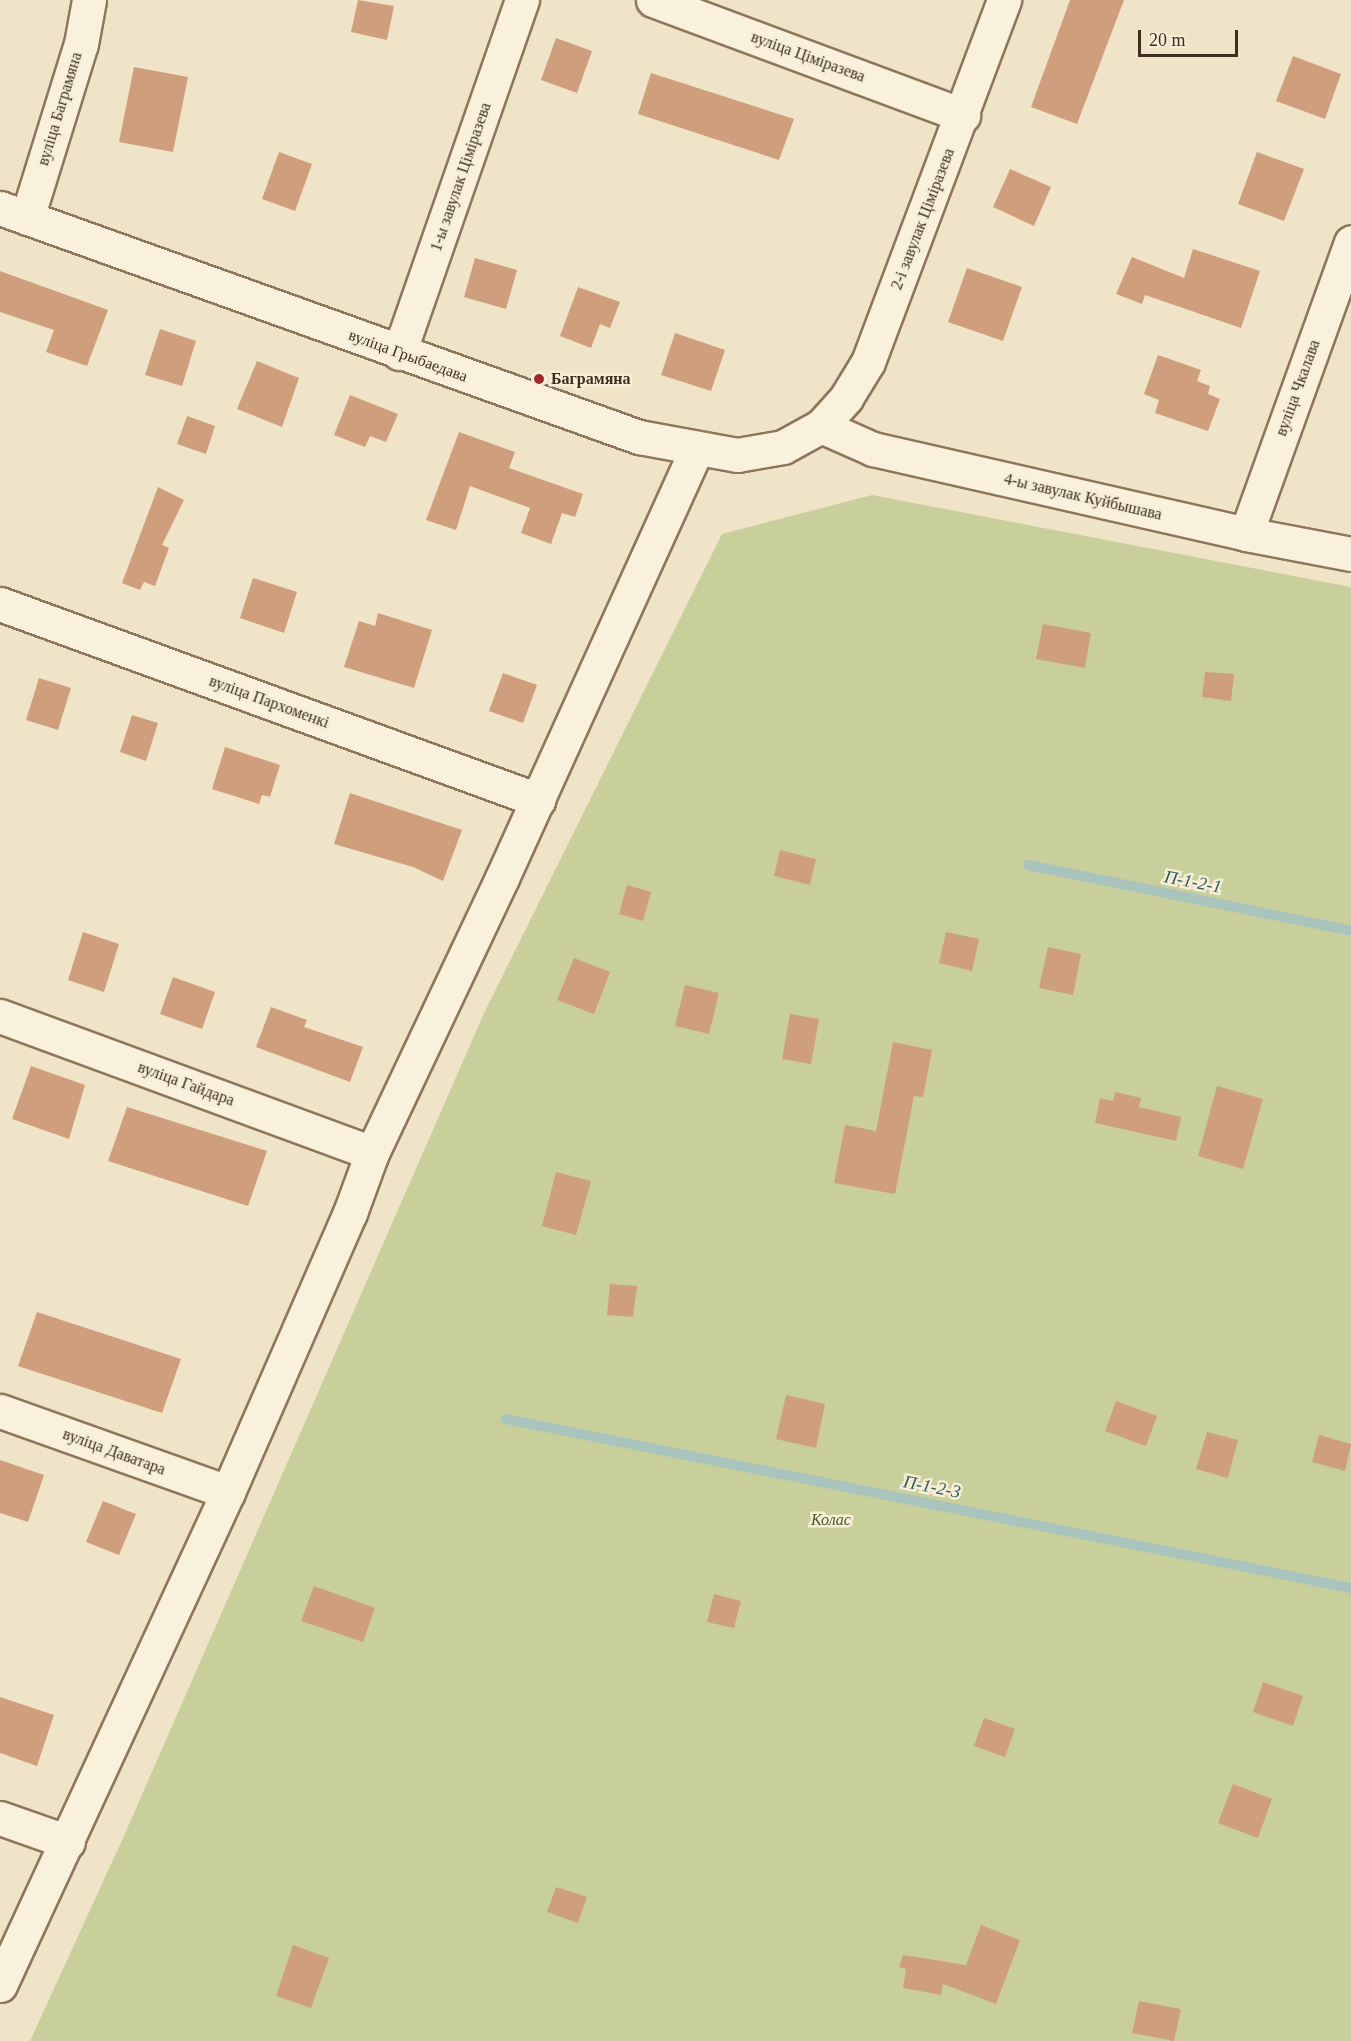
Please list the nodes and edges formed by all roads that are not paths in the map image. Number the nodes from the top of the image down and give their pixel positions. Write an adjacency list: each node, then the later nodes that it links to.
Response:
1 (89, 0): 6 (street, вуліца Баграмяна)
2 (522, 0): 8 (street, 1-ы завулак Ціміразева)
3 (653, 0): 5 (street, вуліца Ціміразева)
4 (1004, 0): 5 (street, 2-і завулак Ціміразева)
5 (963, 115): 9 (street, 2-і завулак Ціміразева)
6 (14, 213): 8 (street, вуліца Грыбаедава)
7 (1351, 242): 11 (street, вуліца Чкалава)
8 (399, 353): 10 (street, вуліца Грыбаедава)
9 (820, 426): 10 (street, вуліца Грыбаедава); 11 (street, 4-ы завулак Куйбышава)
10 (696, 451): 14 (street)
11 (1246, 534): 12 (street, 4-ы завулак Куйбышава)
12 (1351, 554)
13 (0, 604): 14 (street, вуліца Пархоменкі)
14 (538, 800): 16 (street)
15 (0, 1016): 16 (street, вуліца Гайдара)
16 (372, 1153): 18 (street)
17 (0, 1411): 18 (street, вуліца Даватара)
18 (228, 1492): 20 (street)
19 (0, 1818): 20 (street)
20 (68, 1842): 21 (street)
21 (0, 1985)

